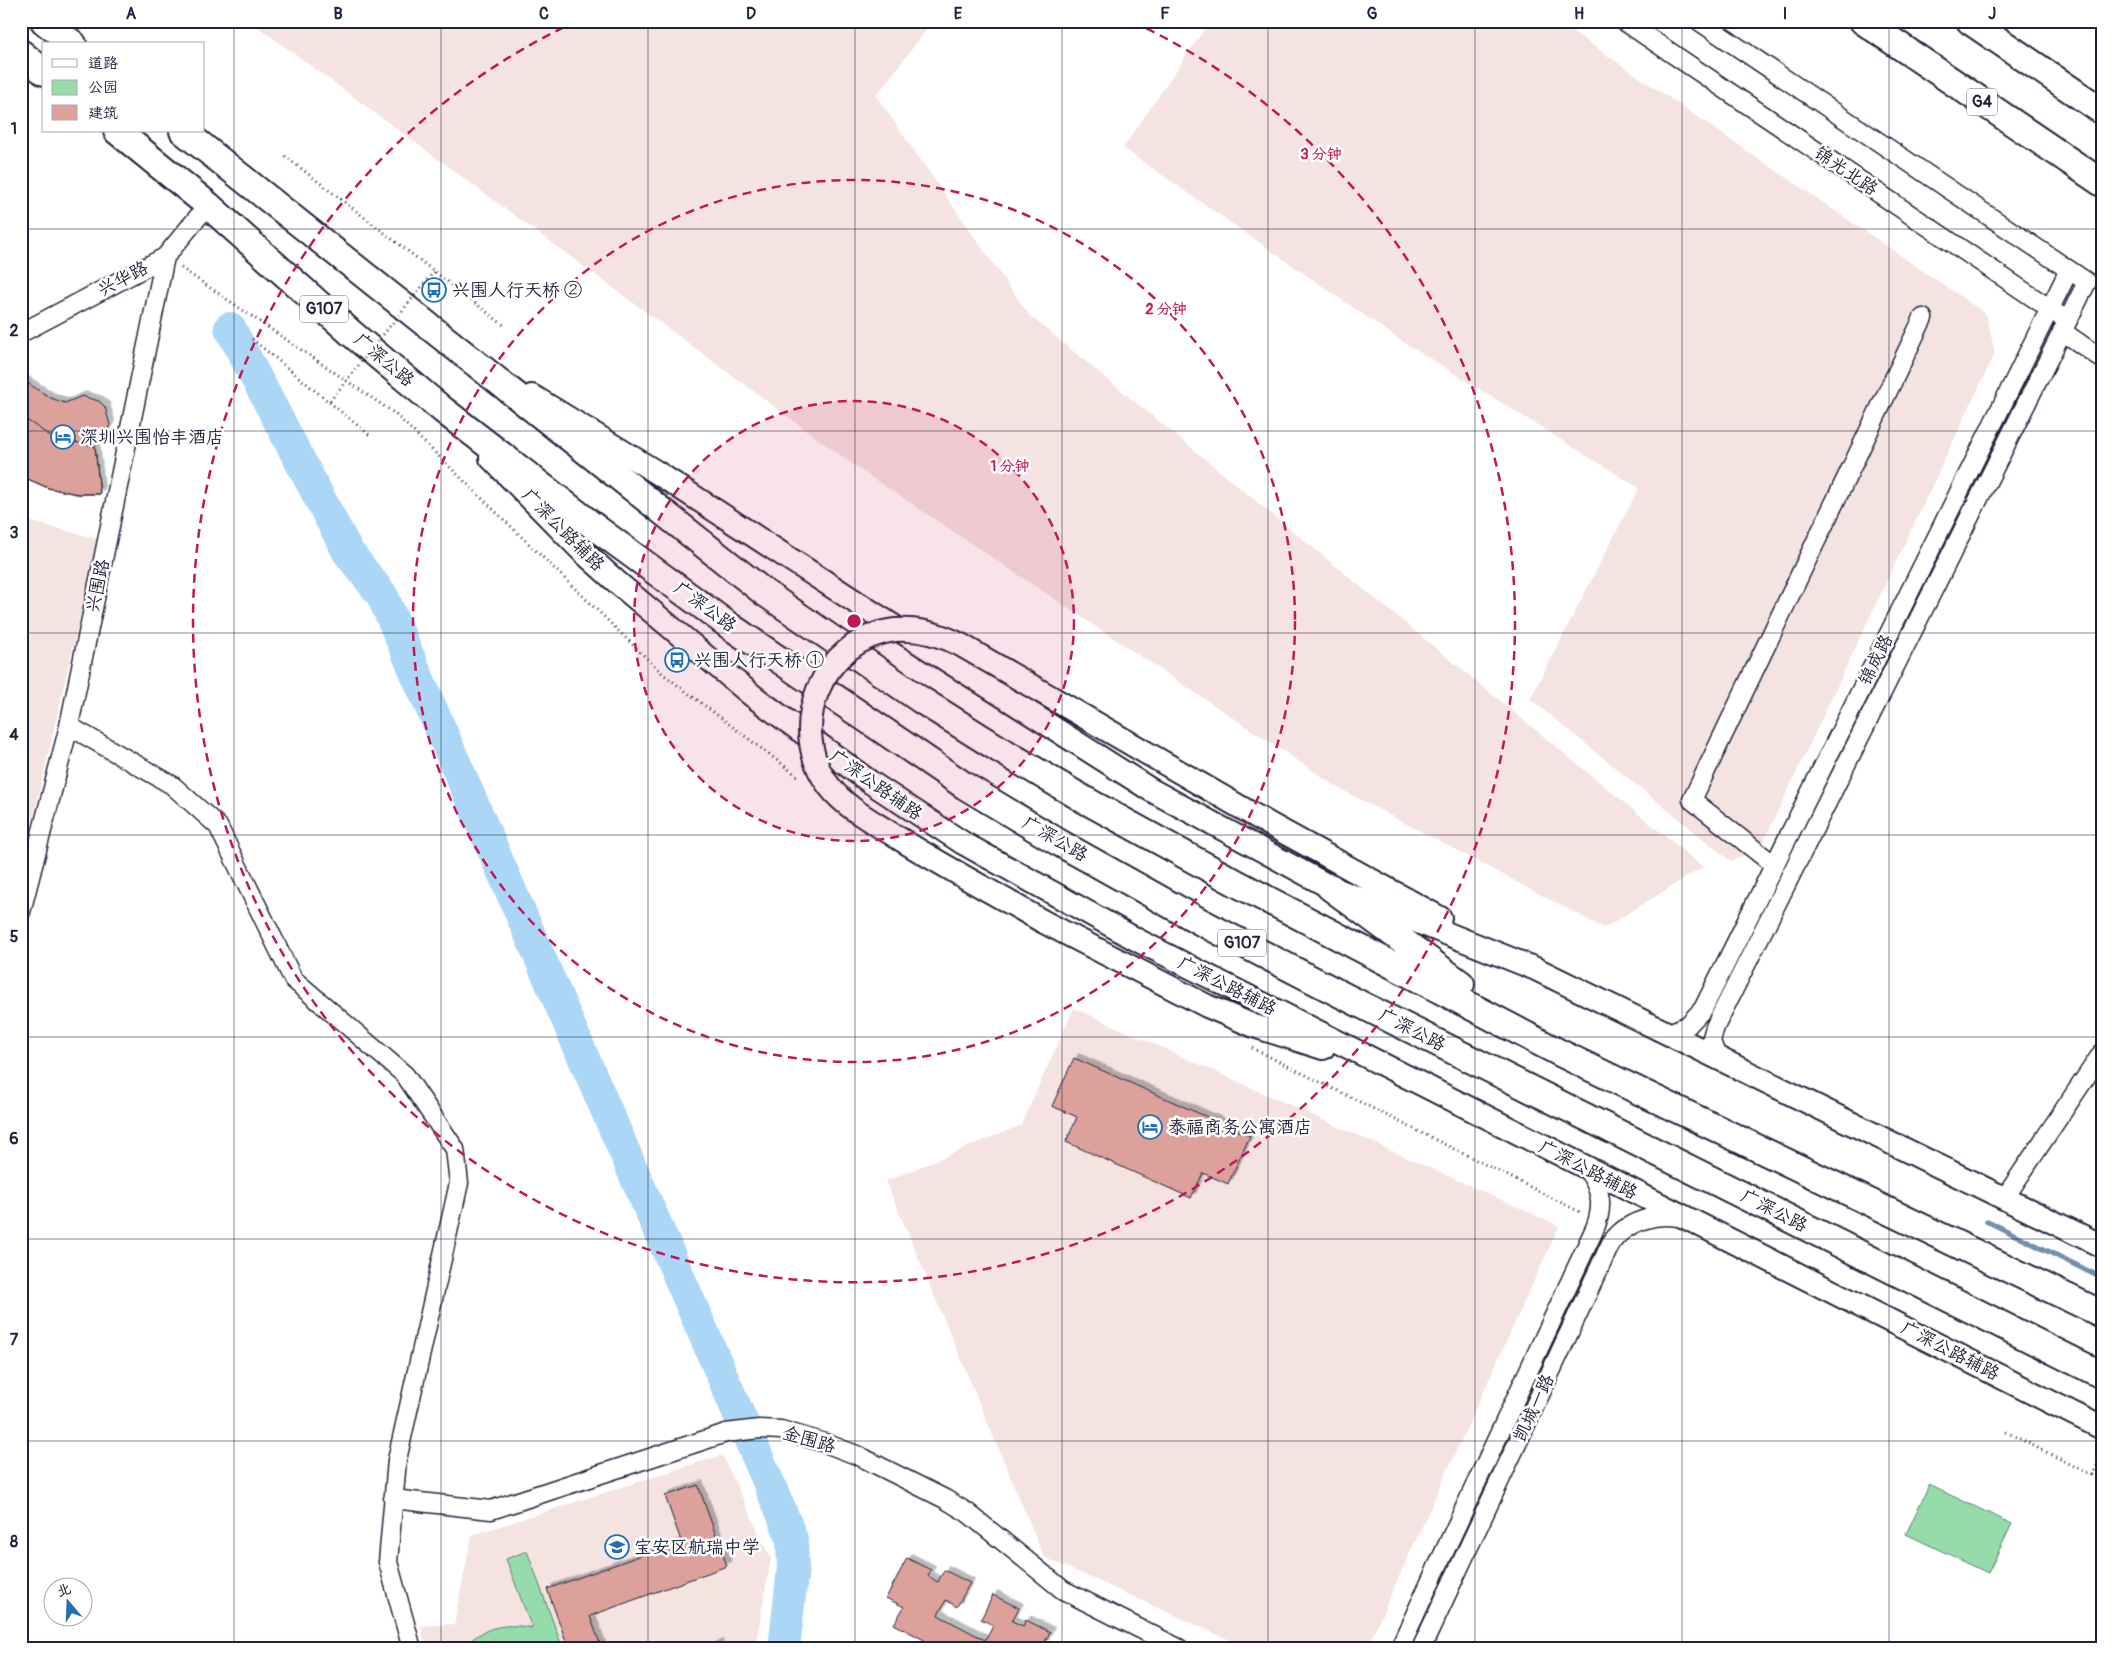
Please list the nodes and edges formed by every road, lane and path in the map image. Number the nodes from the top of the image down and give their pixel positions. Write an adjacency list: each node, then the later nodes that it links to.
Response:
1 (44, 21): 6 (highway)
2 (1624, 21): 18 (street, 锦光北路)
3 (1698, 21): 17 (street)
4 (1862, 21): 13 (highway, G4)
5 (1970, 21): 9 (highway)
6 (70, 42)
7 (21, 53): 8 (highway)
8 (42, 70)
9 (2102, 111)
10 (118, 132): 14 (highway, 广深公路 / G107)
11 (184, 132): 24 (highway, G107)
12 (285, 156): 16 (path)
13 (2102, 183)
14 (208, 205): 15 (street, 兴华路); 27 (highway, 广深公路 / G107)
15 (165, 257): 22 (street, 兴华路); 29 (street, 兴围路)
16 (435, 270): 21 (path); 26 (path, bridge)
17 (2069, 270): 18 (street, 锦成路); 20 (street, 锦成路)
18 (2050, 309): 20 (street, 锦光北路); 30 (street, 锦成路)
19 (1923, 318): 30 (street)
20 (2065, 326): 25 (street, 锦光北路); 38 (street, 锦成路)
21 (506, 327)
22 (21, 333)
23 (252, 339): 26 (path)
24 (463, 354): 32 (main road); 36 (highway, G107)
25 (2102, 359)
26 (330, 401): 28 (path)
27 (443, 410): 39 (main road, 广深公路辅路); 45 (highway, 广深公路 / G107)
28 (372, 437)
29 (69, 726): 31 (street, 兴围路); 51 (street)
30 (1774, 865): 35 (street, 锦成路)
31 (26, 871): 33 (street, 兴围路)
32 (1330, 887): 34 (main road); 36 (highway)
33 (21, 912)
34 (1536, 969): 35 (main road); 39 (main road, bridge)
35 (1667, 1034): 38 (main road)
36 (1560, 1052): 44 (highway, G107)
37 (2102, 1053): 41 (street)
38 (1718, 1060): 41 (main road)
39 (1407, 1078): 40 (main road, 广深公路辅路)
40 (1586, 1169): 42 (main road, 广深公路辅路); 54 (street, 凯城一路)
41 (2004, 1199): 43 (main road)
42 (1685, 1218): 46 (main road, 广深公路辅路); 55 (street, 凯城一路)
43 (2102, 1246)
44 (2102, 1314)
45 (2102, 1375)
46 (2102, 1428)
47 (2006, 1432): 49 (path)
48 (2102, 1457): 49 (path)
49 (2092, 1476): 50 (path)
50 (2102, 1481)
51 (394, 1499): 52 (street); 53 (street, 金围路)
52 (412, 1649)
53 (1180, 1649)
54 (1399, 1649)
55 (1422, 1649)

